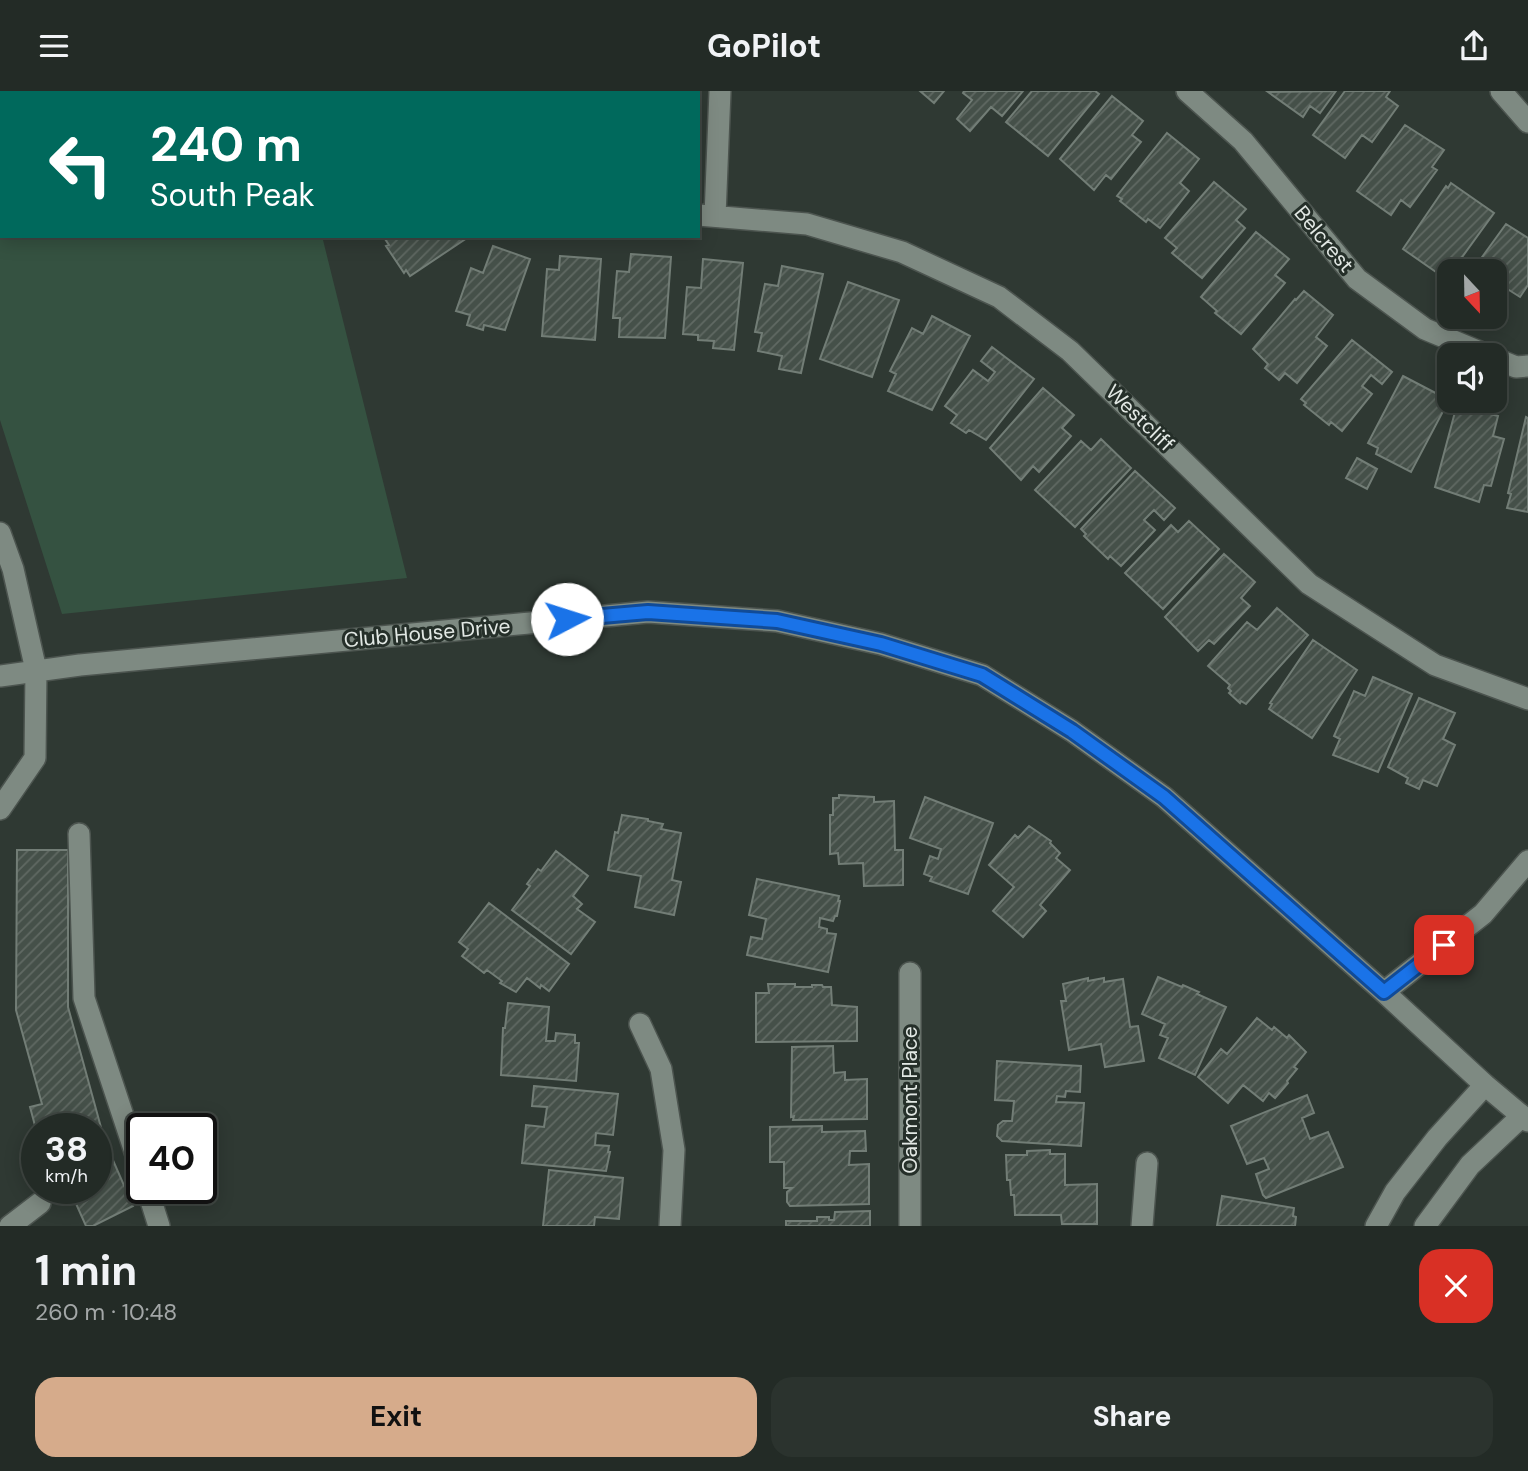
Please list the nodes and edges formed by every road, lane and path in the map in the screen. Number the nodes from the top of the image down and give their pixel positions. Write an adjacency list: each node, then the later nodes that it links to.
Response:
1 (720, 91): 5 (street)
2 (1187, 91): 6 (street, Belcrest)
3 (1501, 91): 4 (street)
4 (1528, 122)
5 (706, 216): 12 (street, Westcliff)
6 (1458, 343)
7 (1507, 363): 8 (street)
8 (1528, 366)
9 (0, 534): 10 (street)
10 (36, 670): 11 (street, Club House Drive); 13 (street); 17 (street, Club House Drive)
11 (0, 676)
12 (1528, 699)
13 (0, 809)
14 (79, 834): 21 (street)
15 (1528, 861): 17 (street)
16 (910, 973): 28 (street, Oakmont Place)
17 (1384, 992): 19 (street, Club House Drive)
18 (640, 1024): 27 (street)
19 (1485, 1086): 20 (street, Club House Drive); 30 (street)
20 (1525, 1118): 31 (street)
21 (126, 1125)
22 (1147, 1163): 29 (street)
23 (39, 1204): 25 (street)
24 (152, 1204): 26 (street)
25 (10, 1226)
26 (159, 1226)
27 (670, 1226)
28 (910, 1226)
29 (1142, 1226)
30 (1376, 1226)
31 (1425, 1226)

